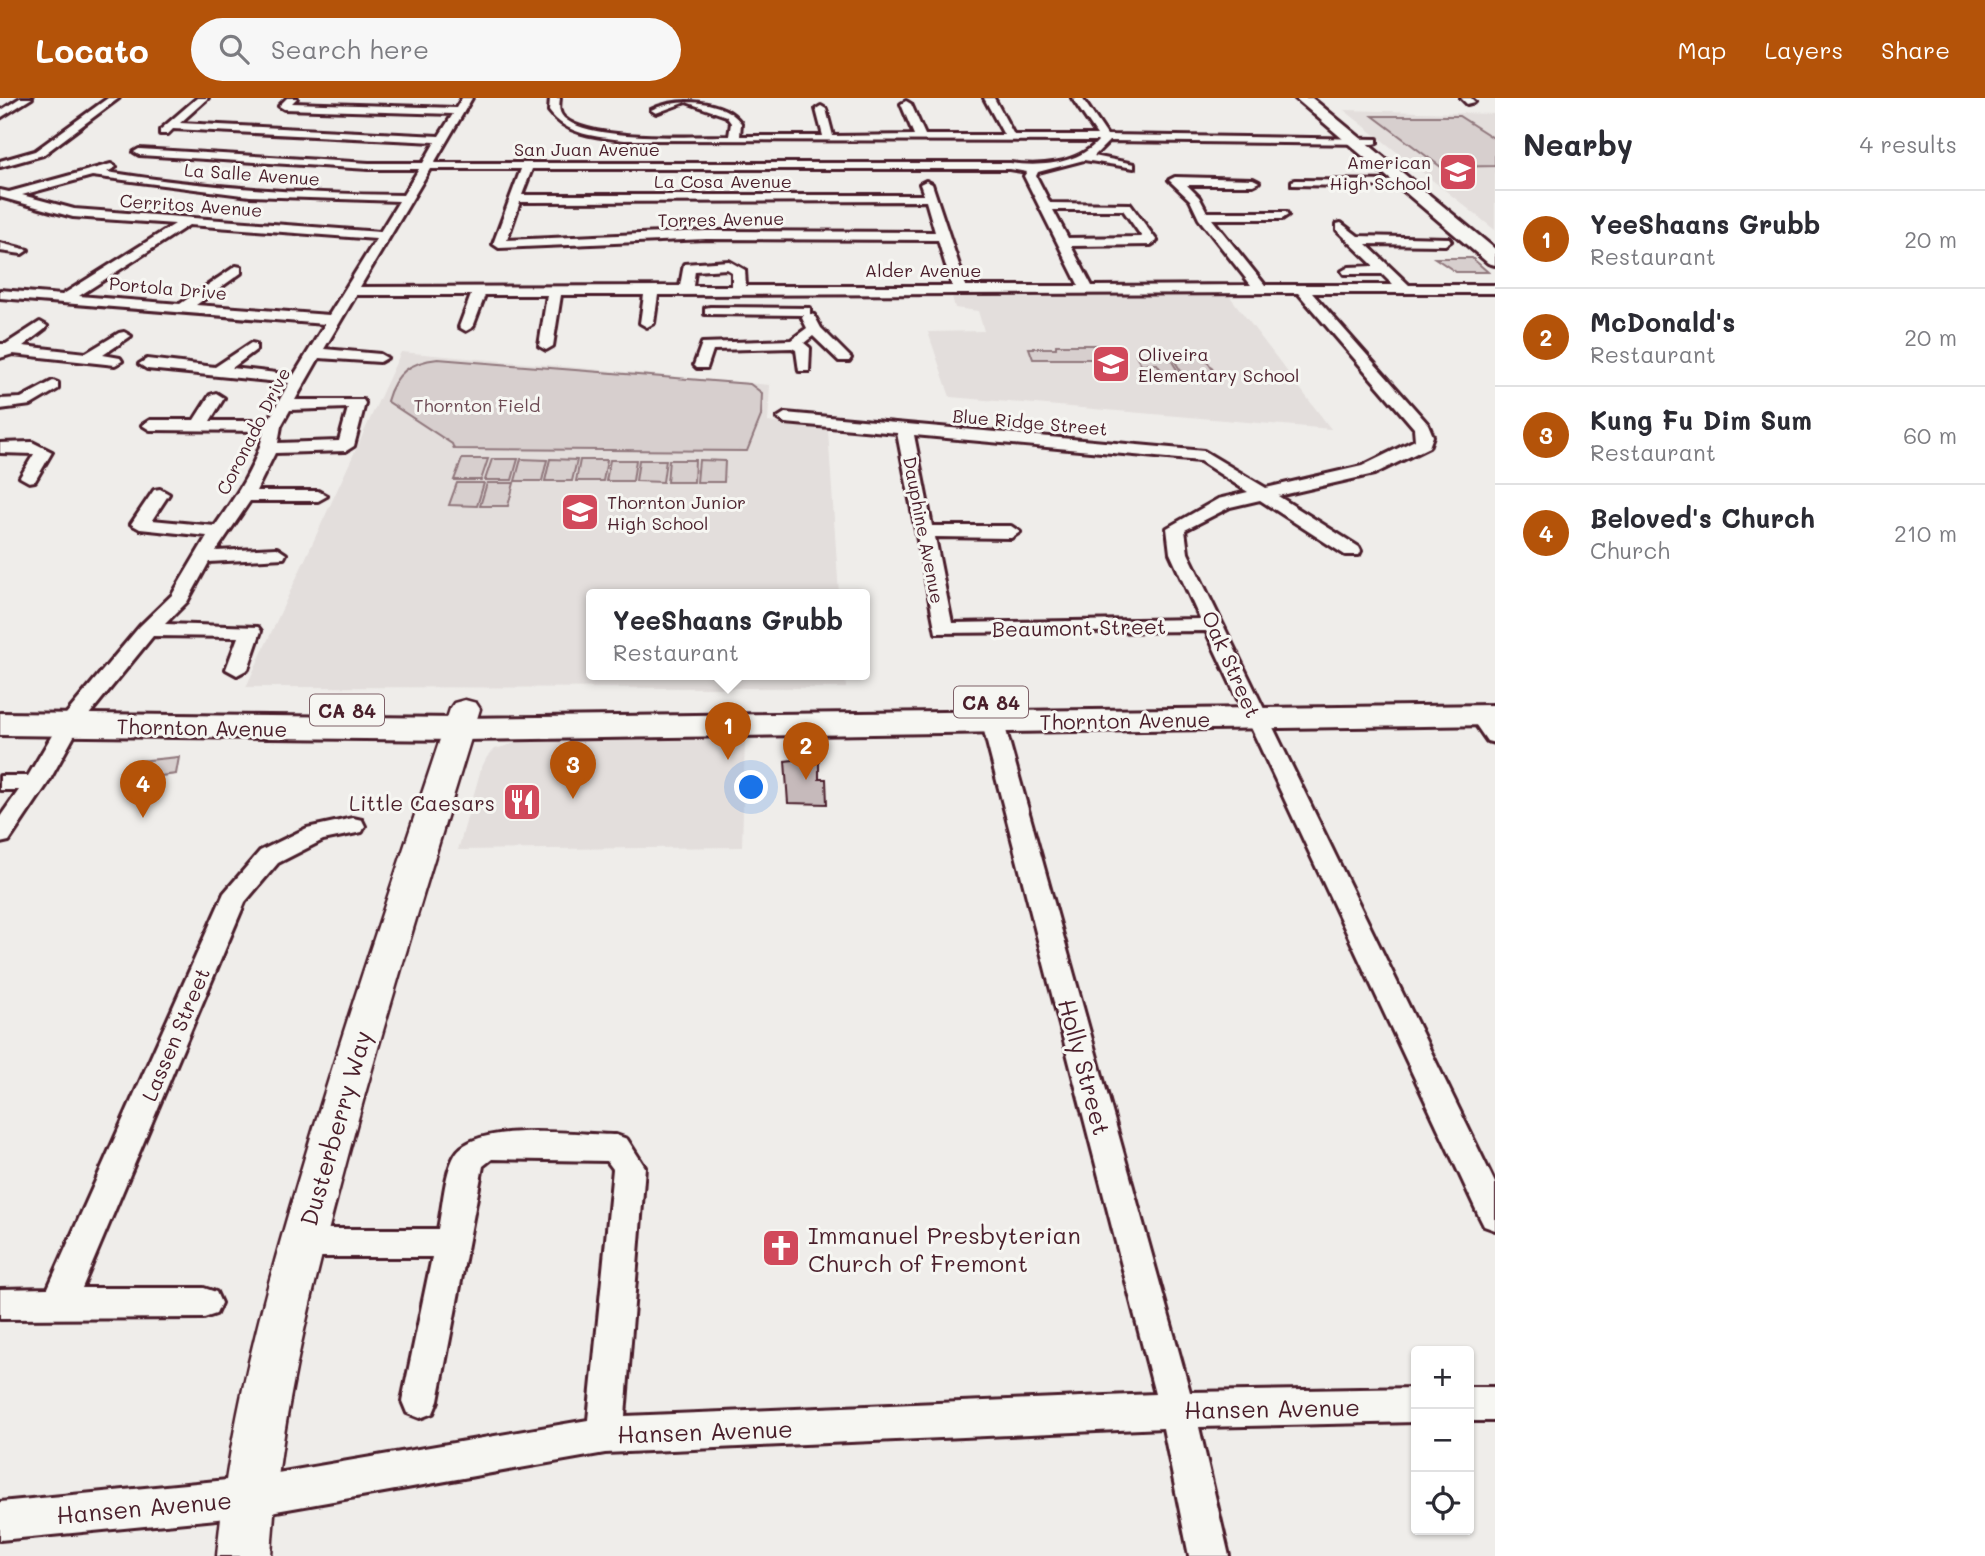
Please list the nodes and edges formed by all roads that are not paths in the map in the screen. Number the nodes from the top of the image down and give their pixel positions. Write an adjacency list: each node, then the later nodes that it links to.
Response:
1 (27, 98): 14 (street)
2 (114, 98): 32 (street)
3 (203, 98): 18 (street)
4 (292, 98): 12 (street)
5 (555, 98): 19 (street)
6 (684, 98): 16 (street); 23 (street)
7 (989, 98): 27 (street)
8 (1077, 98): 21 (street)
9 (1303, 98): 28 (main road)
10 (1320, 98): 29 (main road)
11 (906, 104): 26 (street)
12 (462, 105): 22 (street, Coronado Drive)
13 (0, 107): 14 (street)
14 (13, 107): 17 (street)
15 (821, 109): 25 (street)
16 (656, 110)
17 (0, 116)
18 (171, 126): 22 (street); 30 (street)
19 (584, 130): 20 (street); 23 (street)
20 (562, 136)
21 (1105, 138): 27 (street); 28 (street); 31 (street)
22 (440, 139): 35 (street, Coronado Drive)
23 (733, 139): 24 (street)
24 (764, 139): 25 (street); 33 (street)
25 (829, 139): 26 (street)
26 (921, 139): 27 (street)
27 (1012, 139)
28 (1352, 141): 29 (street); 42 (main road)
29 (1373, 141): 55 (main road)
30 (139, 152): 35 (street, San Juan Avenue); 39 (street)
31 (1083, 157): 34 (street); 38 (street)
32 (0, 164)
33 (767, 166): 36 (street, San Juan Avenue); 37 (street, San Juan Avenue)
34 (1130, 166)
35 (424, 167): 36 (street, San Juan Avenue); 44 (street, Coronado Drive)
36 (527, 167): 46 (street)
37 (920, 167): 38 (street, San Juan Avenue); 45 (street)
38 (1034, 170): 47 (street)
39 (95, 173): 43 (street); 44 (street, La Salle Avenue)
40 (1253, 182): 49 (street)
41 (1296, 182): 42 (street)
42 (1404, 184): 63 (main road)
43 (2, 195): 50 (street, Cerritos Avenue)
44 (407, 198): 53 (street, Coronado Drive)
45 (930, 198): 46 (street, La Cosa Avenue); 54 (street)
46 (515, 199): 54 (street, Torres Avenue)
47 (1046, 207): 59 (street); 59 (street)
48 (1282, 215): 49 (street)
49 (1203, 216): 74 (street)
50 (184, 224): 53 (street, Cerritos Avenue); 83 (street)
51 (1340, 227): 56 (street)
52 (1408, 227): 57 (street)
53 (382, 236): 81 (street, Coronado Drive)
54 (943, 236): 72 (street)
55 (1495, 239)
56 (1355, 240): 57 (street); 67 (street)
57 (1423, 241): 58 (street); 62 (street)
58 (1445, 241)
59 (1064, 242): 73 (street)
60 (0, 247): 61 (street)
61 (22, 250)
62 (1440, 256)
63 (1495, 259)
64 (675, 261): 65 (street)
65 (690, 267): 70 (street); 71 (street)
66 (236, 270): 84 (street)
67 (1386, 270): 68 (street); 76 (street)
68 (1349, 271)
69 (652, 289): 70 (street, Alder Avenue); 79 (street, Alder Avenue); 88 (street)
70 (686, 289): 71 (street, Alder Avenue)
71 (740, 289): 80 (street, Alder Avenue)
72 (960, 289): 73 (street, Alder Avenue); 80 (street, Alder Avenue)
73 (1087, 289): 74 (street, Alder Avenue)
74 (1261, 289): 75 (street, Alder Avenue)
75 (1301, 289): 76 (street, Alder Avenue); 120 (street, Oak Street)
76 (1405, 289): 77 (street, Alder Avenue)
77 (1495, 289)
78 (480, 290): 79 (street, Alder Avenue); 81 (street, Alder Avenue); 90 (street)
79 (555, 290): 94 (street)
80 (803, 290): 86 (street)
81 (351, 291): 87 (street, Coronado Drive)
82 (0, 294): 83 (street, Portola Drive)
83 (65, 299): 84 (street, Portola Drive)
84 (183, 308): 87 (street, Portola Drive)
85 (710, 311): 86 (street)
86 (805, 311): 91 (street)
87 (334, 320): 97 (street, Coronado Drive)
88 (647, 323)
89 (40, 326): 96 (street)
90 (466, 327)
91 (815, 330): 93 (street); 99 (street)
92 (124, 336): 100 (street)
93 (794, 344): 103 (street); 104 (street)
94 (546, 346)
95 (251, 347): 105 (street)
96 (3, 351): 100 (street)
97 (314, 354): 98 (street); 106 (street, Coronado Drive)
98 (380, 358)
99 (844, 358)
100 (87, 359): 101 (street)
101 (115, 361)
102 (147, 364): 105 (street)
103 (702, 365)
104 (804, 368)
105 (219, 371): 106 (street)
106 (300, 380): 110 (street, Coronado Drive)
107 (53, 386): 109 (street)
108 (215, 398): 113 (street)
109 (0, 404)
110 (286, 405): 114 (street, Coronado Drive); 117 (street)
111 (785, 418): 115 (street, Blue Ridge Street)
112 (150, 425): 113 (street)
113 (199, 425): 114 (street)
114 (273, 426): 117 (street, Coronado Drive)
115 (905, 431): 120 (street, Blue Ridge Street); 123 (street, Dauphine Avenue)
116 (0, 448): 118 (street)
117 (269, 448): 121 (street, Coronado Drive)
118 (29, 477)
119 (160, 494): 124 (street)
120 (1262, 494): 126 (street, Blue Ridge Street); 129 (street, Oak Street)
121 (244, 496): 122 (street); 124 (street, Coronado Drive)
122 (318, 496)
123 (924, 531): 125 (street); 130 (street, Dauphine Avenue)
124 (220, 532): 128 (street, Coronado Drive)
125 (1011, 532)
126 (1352, 551)
127 (277, 554): 128 (street)
128 (202, 557): 131 (street, Coronado Drive)
129 (1216, 625): 130 (street, Beaumont Street); 134 (street, Oak Street)
130 (943, 629)
131 (147, 630): 132 (street); 135 (street, Coronado Drive)
132 (237, 669)
133 (0, 705): 135 (main road, Thornton Avenue / CA 84)
134 (1253, 708): 136 (main road, Thornton Avenue / CA 84); 137 (main road, Thornton Avenue / CA 84); 138 (main road, Thornton Avenue / CA 84); 144 (street, Oak Street)
135 (76, 715): 137 (main road, Thornton Avenue / CA 84); 139 (main road, Thornton Avenue / CA 84); 141 (street, Coronado Drive)
136 (1491, 715)
137 (462, 720): 138 (main road, Thornton Avenue / CA 84); 145 (main road, Dusterberry Way)
138 (993, 723): 154 (street, Holly Street)
139 (0, 724)
140 (0, 783): 141 (street)
141 (36, 783): 143 (street, Coronado Drive)
142 (354, 825): 147 (street, Lassen Street)
143 (0, 835)
144 (1495, 1216)
145 (302, 1243): 146 (street); 156 (main road, Dusterberry Way)
146 (450, 1243): 150 (street); 155 (street)
147 (59, 1303): 148 (street); 149 (street)
148 (204, 1303)
149 (0, 1304)
150 (420, 1401)
151 (1474, 1404): 152 (street)
152 (1495, 1404)
153 (1411, 1405): 154 (street, Hansen Avenue)
154 (1177, 1410): 155 (street, Hansen Avenue); 159 (street, Holly Street)
155 (605, 1435): 156 (street, Hansen Avenue)
156 (248, 1497): 157 (street, Hansen Avenue); 158 (main road, Dusterberry Way)
157 (0, 1521)
158 (244, 1556)
159 (1209, 1556)

